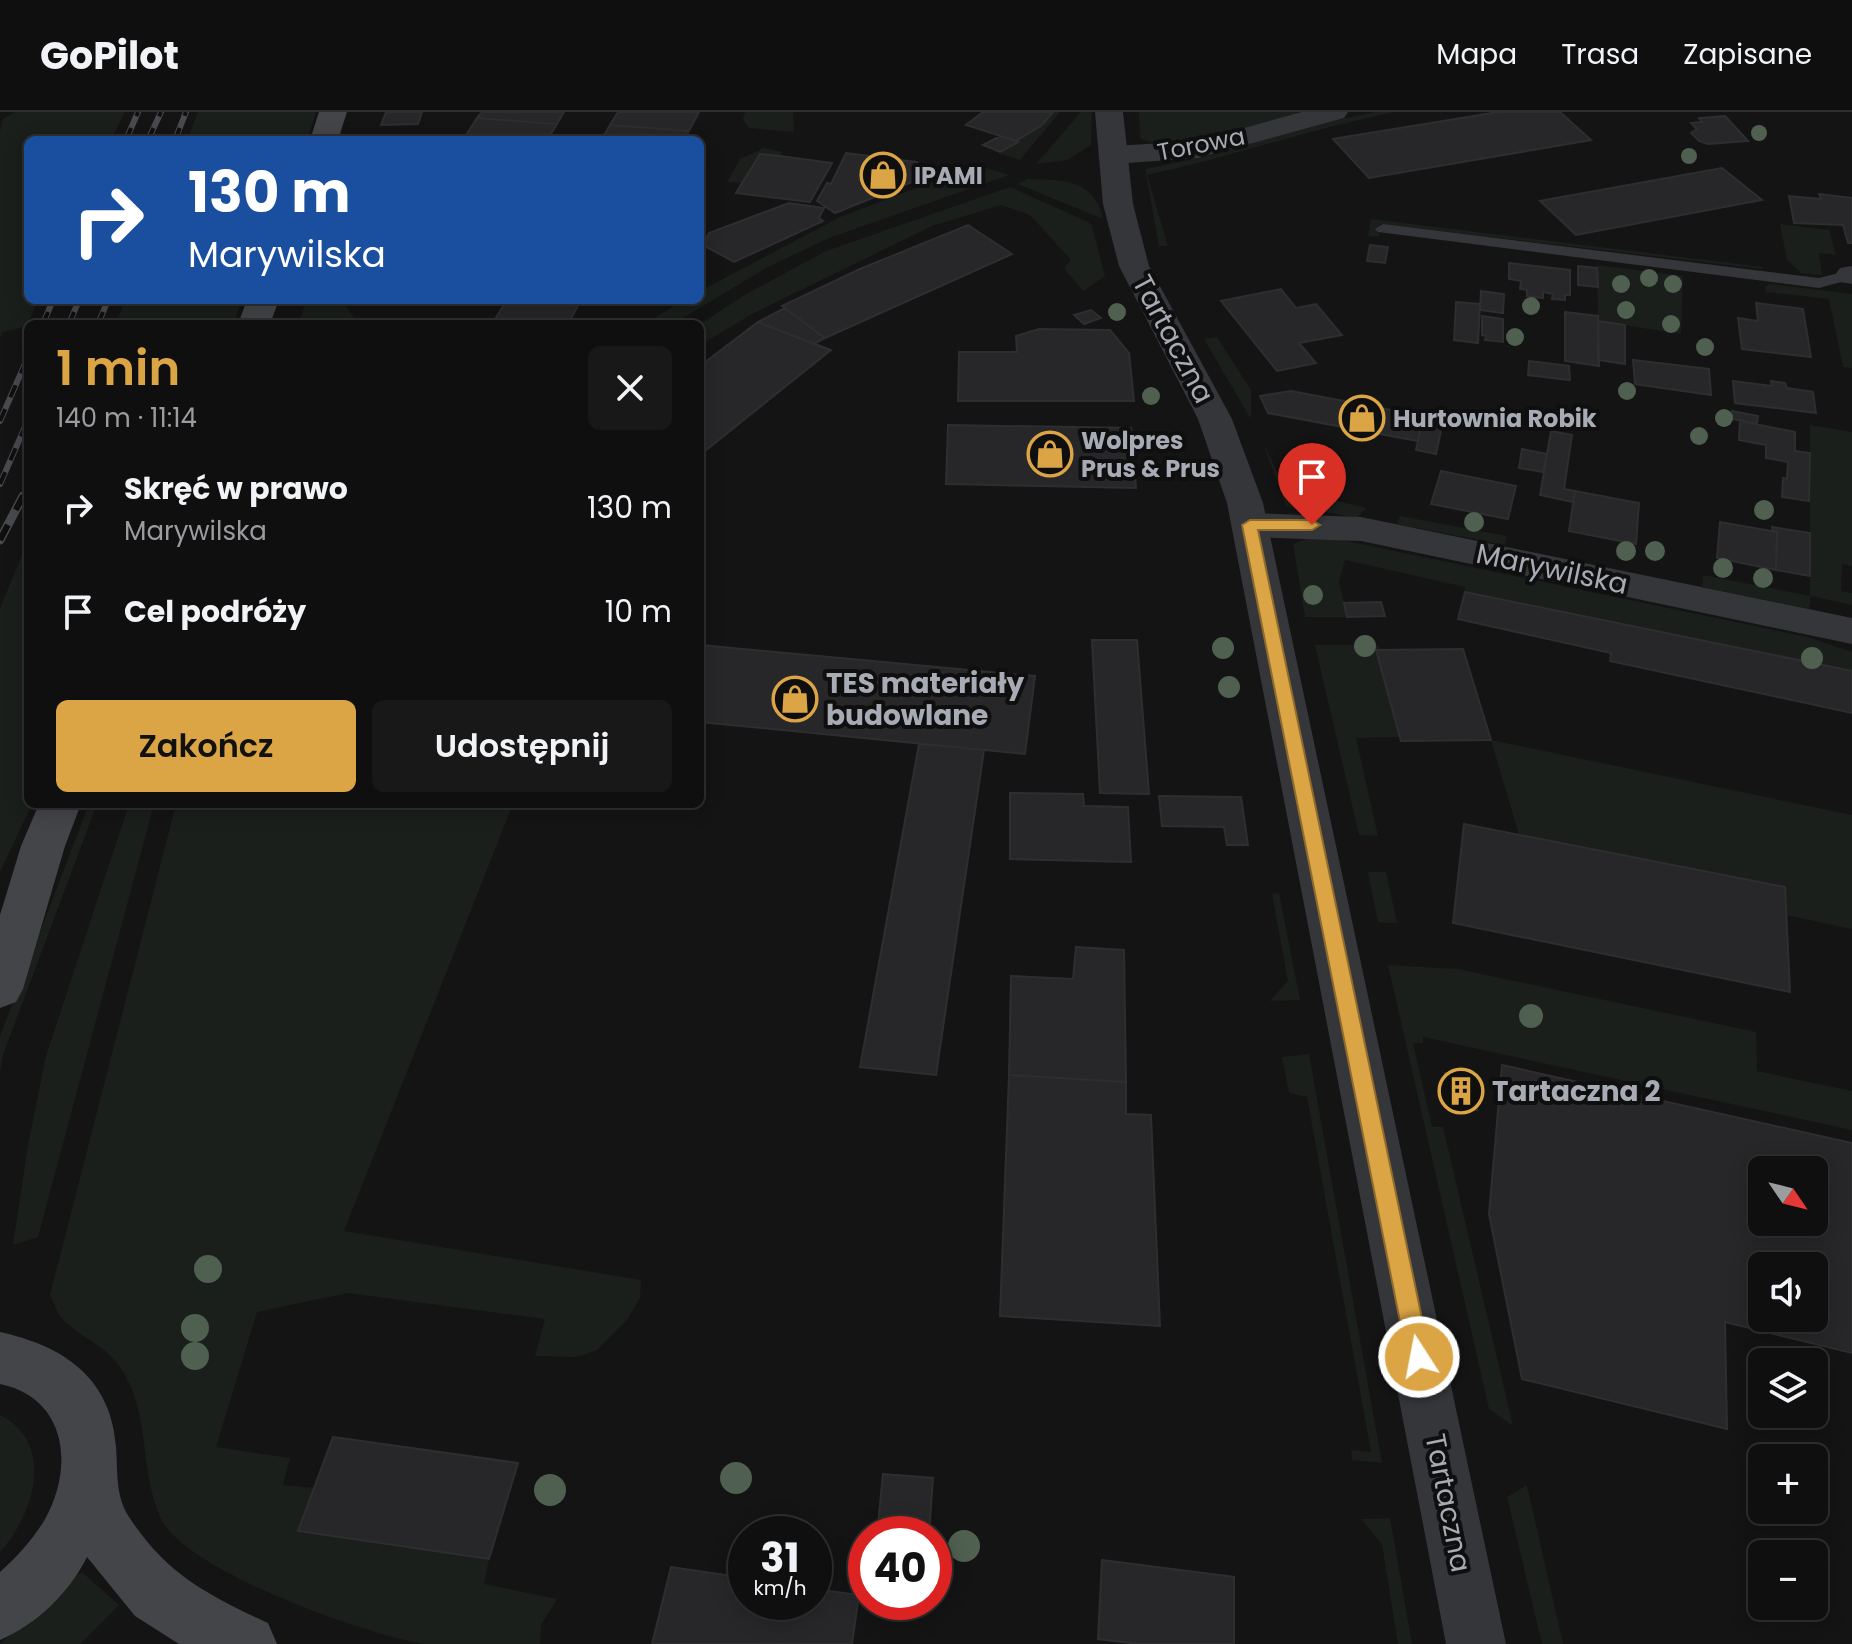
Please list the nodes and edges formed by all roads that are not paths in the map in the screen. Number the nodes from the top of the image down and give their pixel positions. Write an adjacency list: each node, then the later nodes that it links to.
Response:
1 (333, 112): 4 (main road)
2 (1109, 112): 5 (street, Tartaczna)
3 (1334, 112): 5 (street, Torowa)
4 (325, 136)
5 (1113, 155): 8 (street, Tartaczna)
6 (1383, 229): 7 (lane)
7 (1852, 275)
8 (1250, 525): 9 (street, Marywilska); 18 (street, Tartaczna)
9 (1852, 631)
10 (58, 808): 11 (main road)
11 (43, 846): 12 (main road); 13 (main road)
12 (0, 931)
13 (0, 989)
14 (0, 1358): 15 (main road)
15 (89, 1477): 16 (main road); 17 (main road)
16 (0, 1610)
17 (247, 1644)
18 (1476, 1644)

